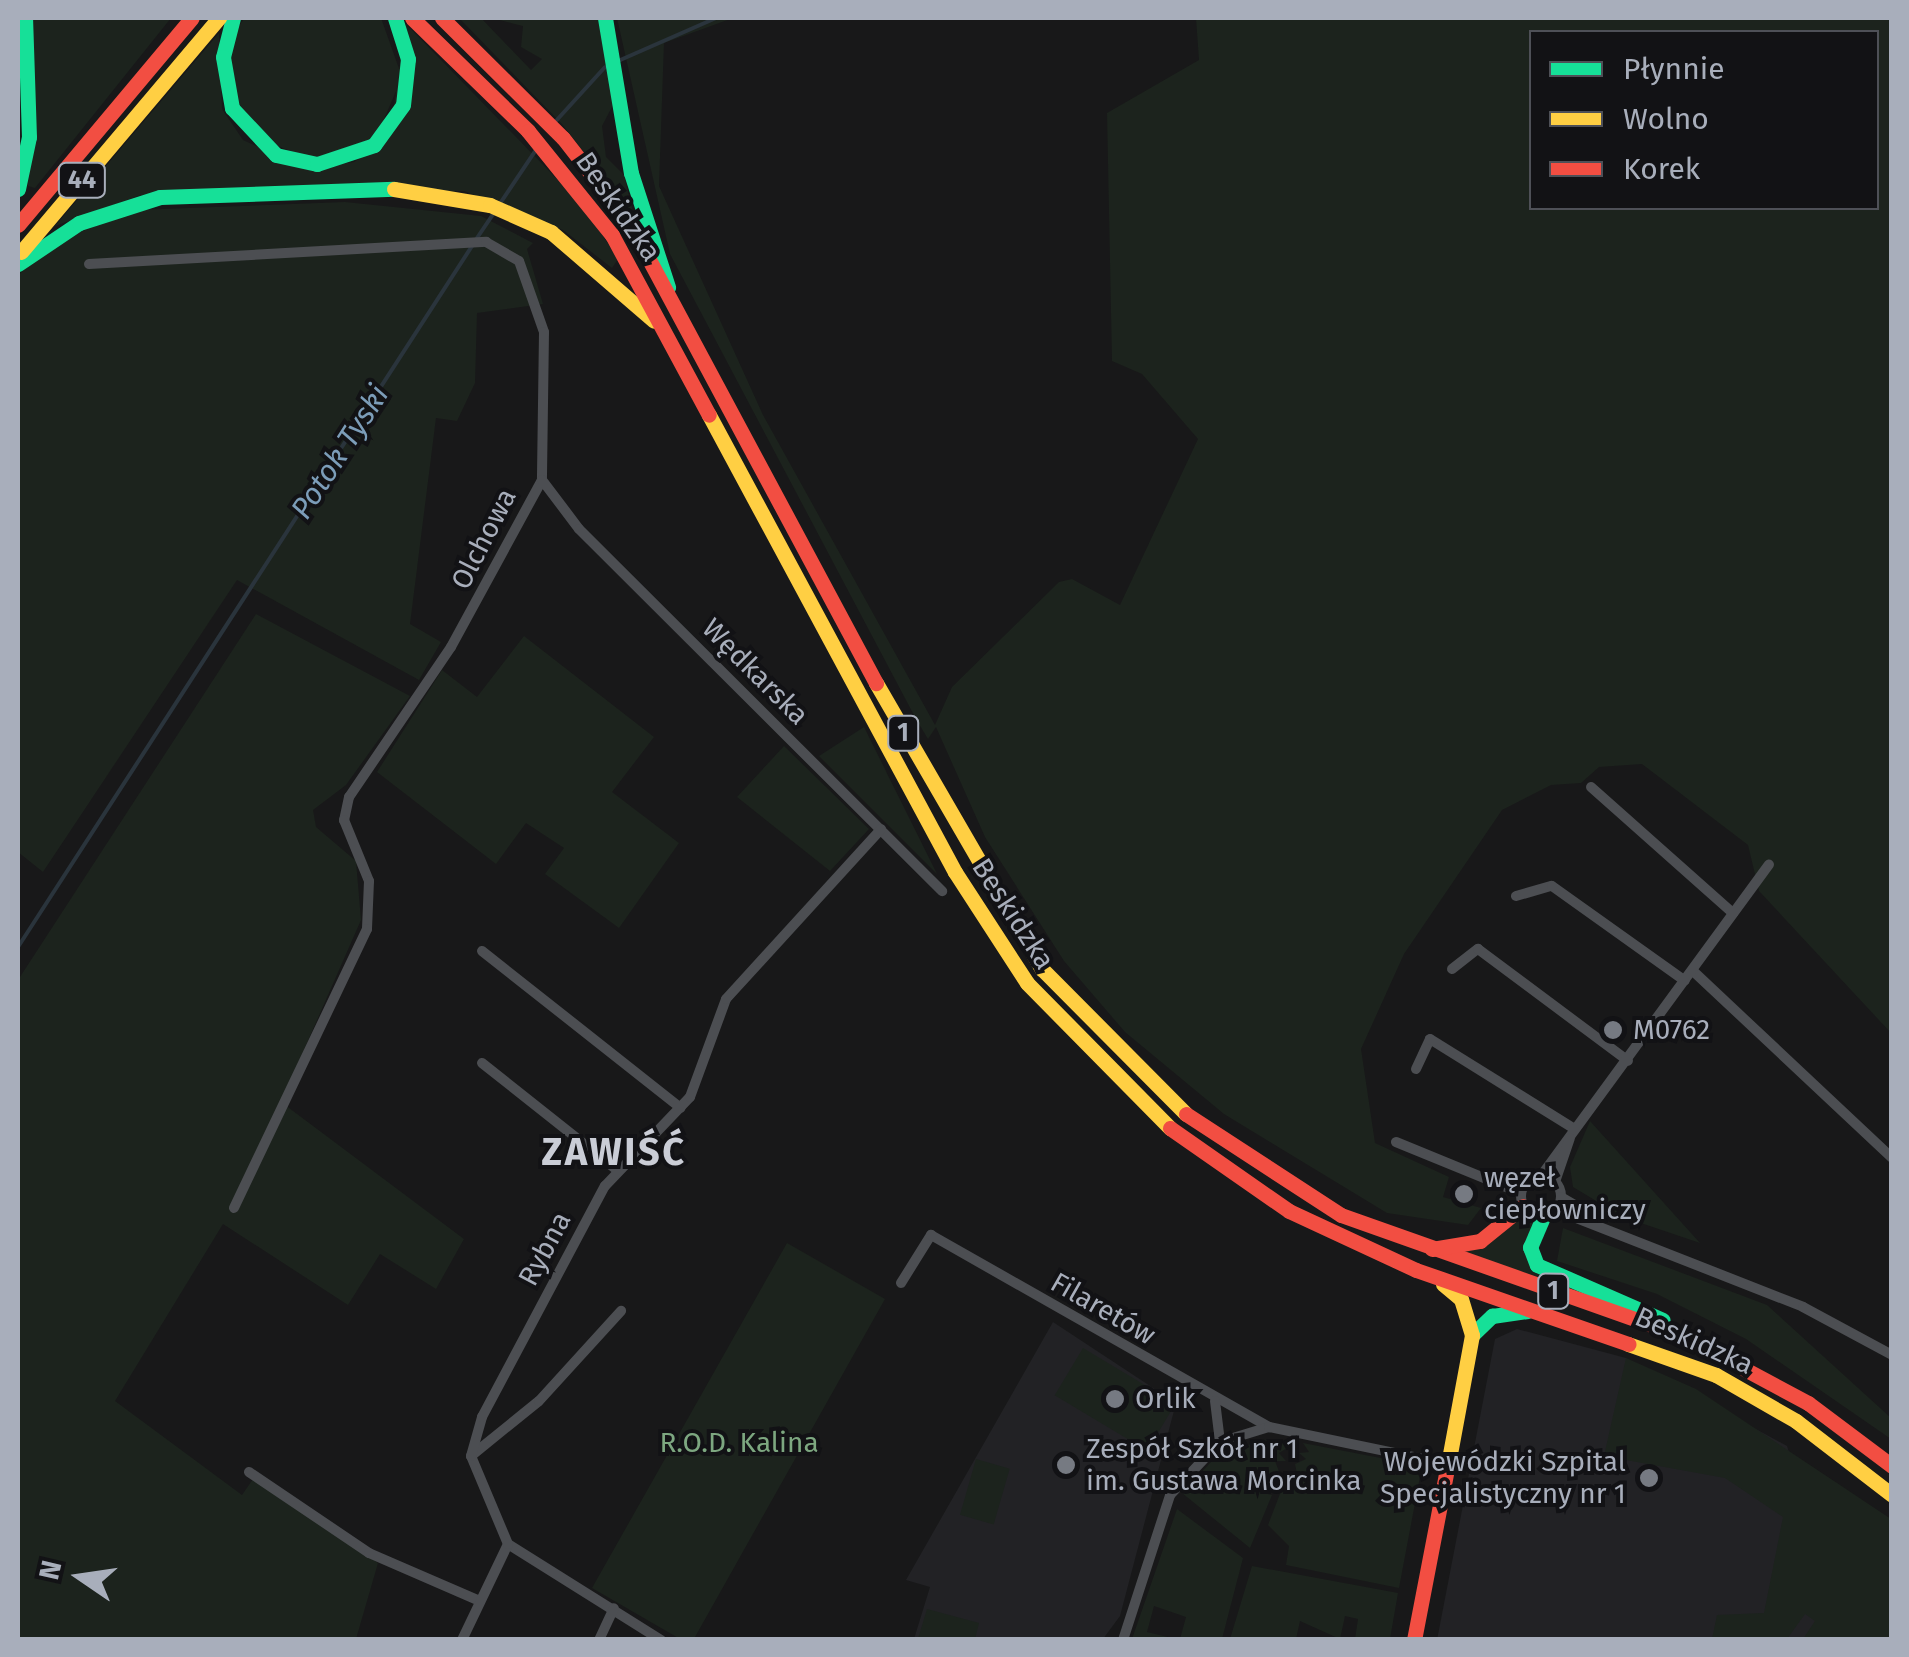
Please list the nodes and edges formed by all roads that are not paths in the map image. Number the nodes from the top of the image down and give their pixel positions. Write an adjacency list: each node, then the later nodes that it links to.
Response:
1 (25, 18): 9 (main road)
2 (192, 18): 10 (main road, 44)
3 (219, 18): 11 (main road, 44)
4 (233, 18): 5 (main road)
5 (394, 18)
6 (412, 18): 14 (main road, Beskidzka / 1)
7 (442, 18): 13 (main road, Beskidzka / 1)
8 (605, 18): 13 (main road)
9 (18, 189)
10 (18, 225)
11 (18, 260): 14 (main road)
12 (89, 264): 15 (street, Olchowa)
13 (668, 287): 43 (main road, Beskidzka / 1)
14 (678, 350): 44 (main road, Beskidzka / 1)
15 (542, 480): 17 (street, Wędkarska); 40 (street, Olchowa)
16 (1590, 787): 21 (street)
17 (881, 829): 19 (street, Wędkarska); 29 (street, Rybna)
18 (1769, 864): 21 (street)
19 (942, 891)
20 (1516, 896): 25 (street)
21 (1733, 913): 24 (street)
22 (482, 951): 29 (street)
23 (1452, 969): 26 (street)
24 (1693, 971): 25 (street); 32 (street)
25 (1685, 981): 26 (street)
26 (1628, 1061): 30 (street)
27 (482, 1063): 33 (street)
28 (1416, 1069): 30 (street)
29 (681, 1108): 33 (street, Rybna)
30 (1573, 1128): 34 (street); 37 (street)
31 (1396, 1142): 35 (street)
32 (1892, 1158)
33 (617, 1170): 54 (street, Rybna)
34 (1541, 1176): 36 (street); 37 (street)
35 (1491, 1177): 36 (street); 39 (street)
36 (1527, 1182): 39 (street)
37 (1555, 1182): 38 (street)
38 (1562, 1196): 41 (street); 42 (street)
39 (1522, 1200): 41 (street); 43 (main road)
40 (234, 1208)
41 (1550, 1214): 42 (street); 49 (main road)
42 (1604, 1223): 50 (street)
43 (1422, 1250): 49 (main road, Beskidzka / 1)
44 (1416, 1270): 47 (main road, Beskidzka / 1); 48 (main road)
45 (901, 1283): 51 (street, Filaretów)
46 (621, 1312): 54 (street)
47 (1549, 1312): 48 (main road); 58 (main road, Beskidzka / 1)
48 (1472, 1335): 55 (main road)
49 (1683, 1336): 56 (main road, Beskidzka / 1)
50 (1892, 1355)
51 (1216, 1401): 52 (street, Filaretów); 53 (street)
52 (1270, 1427): 53 (street, Filaretów); 55 (street, Filaretów)
53 (1220, 1442): 65 (street)
54 (471, 1456): 59 (street)
55 (1448, 1464): 66 (main road)
56 (1892, 1466)
57 (249, 1472): 60 (street)
58 (1892, 1494)
59 (508, 1544): 60 (street); 61 (street)
60 (480, 1601): 62 (street)
61 (614, 1608): 63 (street); 64 (street)
62 (462, 1640)
63 (599, 1640)
64 (661, 1640)
65 (1122, 1640)
66 (1414, 1640)

